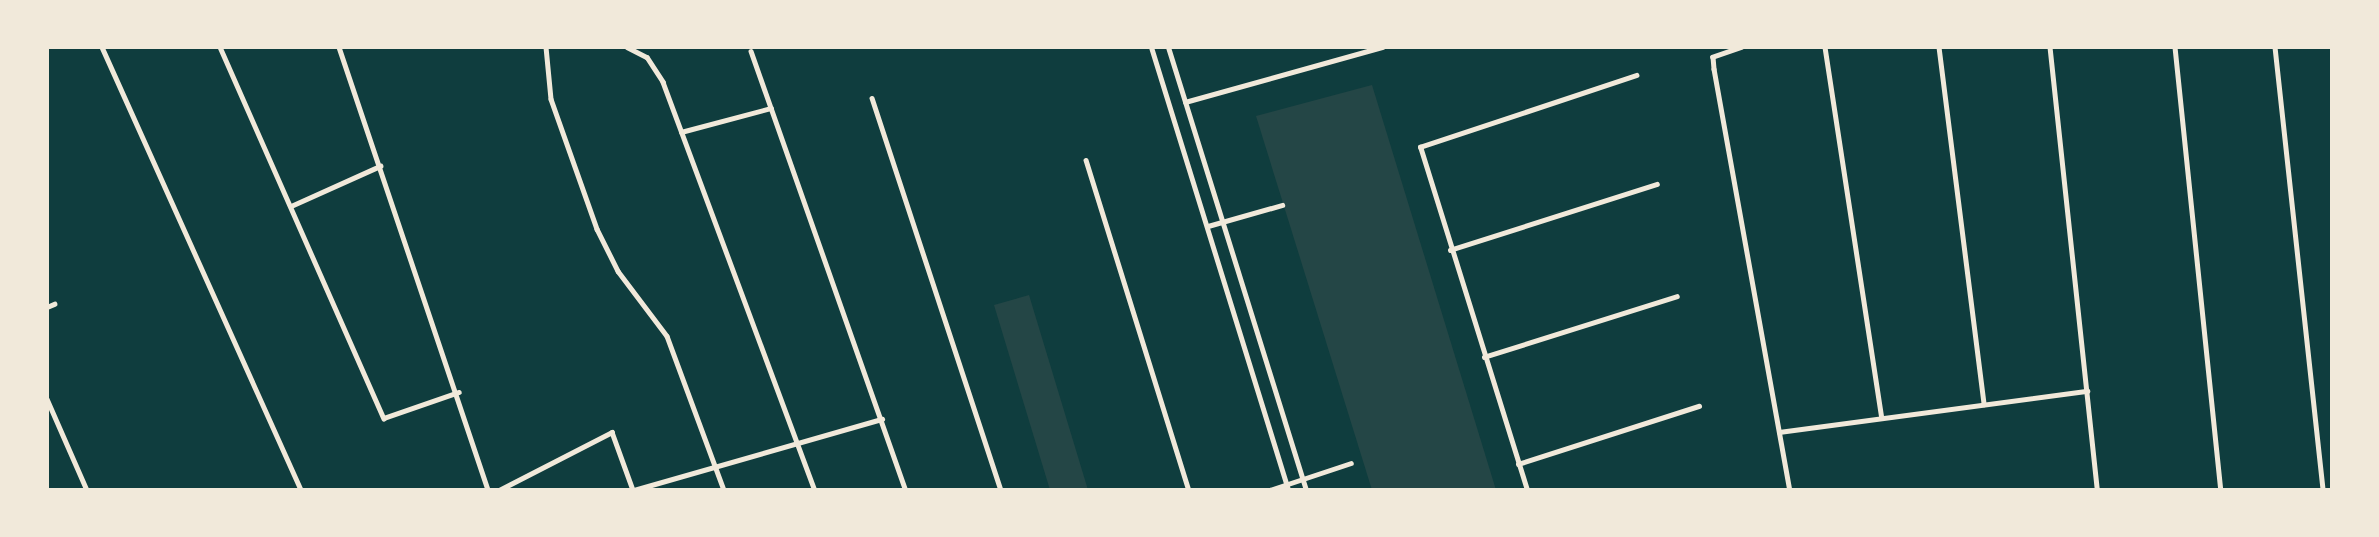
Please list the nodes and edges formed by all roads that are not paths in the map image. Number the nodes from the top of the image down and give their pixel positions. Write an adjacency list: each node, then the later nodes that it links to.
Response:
1 (102, 47): 51 (street)
2 (220, 47): 27 (street)
3 (339, 47): 24 (street)
4 (546, 47): 47 (street)
5 (627, 47): 22 (street)
6 (1152, 47): 29 (street)
7 (1168, 47): 20 (street)
8 (1357, 47): 17 (street)
9 (1382, 47): 17 (street)
10 (1742, 47): 43 (street)
11 (1825, 47): 40 (street)
12 (1939, 47): 38 (street)
13 (2050, 47): 35 (street)
14 (2175, 47): 65 (street)
15 (2275, 47): 66 (street)
16 (751, 51): 21 (street)
17 (1359, 54): 20 (street)
18 (1636, 75): 30 (street)
19 (872, 98): 58 (street)
20 (1185, 102): 28 (street)
21 (771, 108): 22 (street); 41 (street)
22 (681, 132): 44 (street)
23 (1086, 160): 59 (street)
24 (380, 166): 27 (street); 36 (street)
25 (1657, 184): 30 (street)
26 (1282, 205): 28 (street)
27 (291, 206): 36 (street)
28 (1224, 222): 29 (street); 48 (street)
29 (1208, 226): 49 (street)
30 (1450, 250): 34 (street)
31 (1677, 296): 34 (street)
32 (54, 304): 33 (street)
33 (47, 307)
34 (1484, 357): 46 (street)
35 (2087, 391): 38 (street); 64 (street)
36 (459, 392): 52 (street)
37 (47, 399): 50 (street)
38 (1984, 404): 40 (street)
39 (1699, 406): 46 (street)
40 (1882, 418): 43 (street)
41 (882, 419): 44 (street); 57 (street)
42 (612, 432): 53 (street); 54 (street)
43 (1779, 432): 63 (street)
44 (798, 443): 47 (street); 56 (street)
45 (1351, 463): 48 (street)
46 (1518, 464): 62 (street)
47 (715, 467): 54 (street); 55 (street)
48 (1303, 480): 49 (street); 61 (street)
49 (1287, 487): 60 (street)
50 (87, 490)
51 (301, 490)
52 (488, 490)
53 (499, 490)
54 (634, 490)
55 (723, 490)
56 (815, 490)
57 (906, 490)
58 (1001, 490)
59 (1189, 490)
60 (1270, 490)
61 (1306, 490)
62 (1527, 490)
63 (1790, 490)
64 (2097, 490)
65 (2221, 490)
66 (2323, 490)

